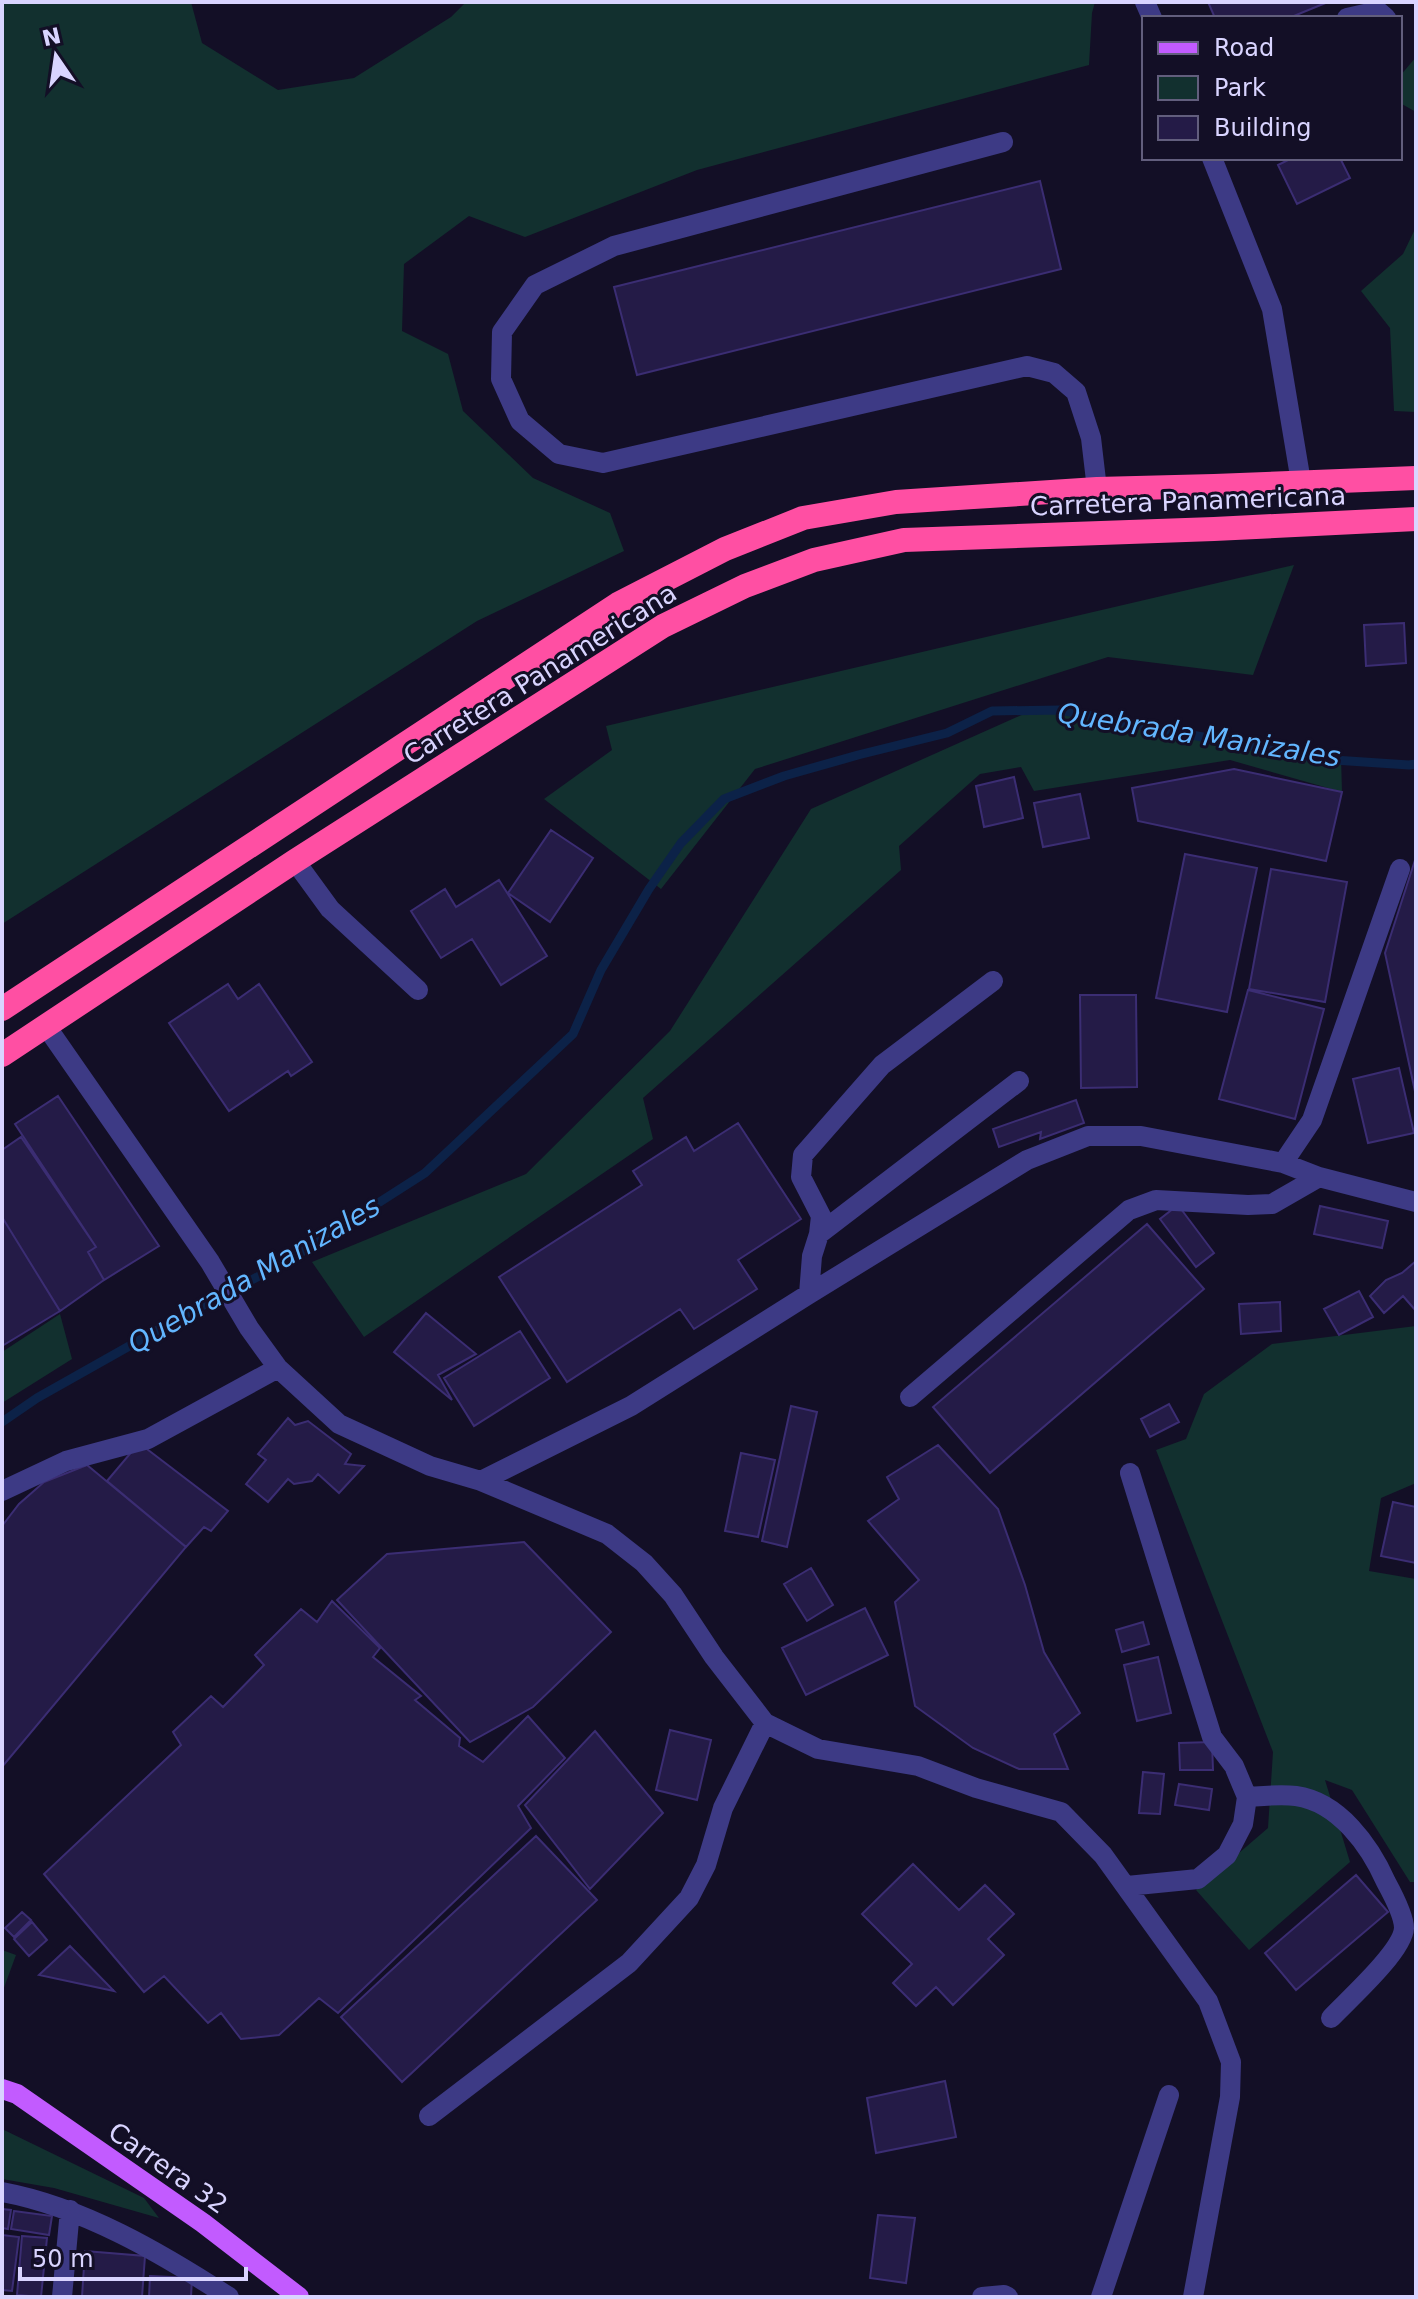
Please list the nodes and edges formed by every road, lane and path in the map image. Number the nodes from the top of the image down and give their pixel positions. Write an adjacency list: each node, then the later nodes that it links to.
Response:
1 (1356, 16): 2 (street)
2 (1384, 16)
3 (1003, 142): 7 (street)
4 (1213, 160): 6 (street)
5 (1416, 478): 6 (highway, Carretera Panamericana)
6 (1301, 482): 7 (highway, Carretera Panamericana)
7 (1097, 489): 13 (highway, Carretera Panamericana)
8 (1416, 519): 9 (highway, Carretera Panamericana)
9 (295, 861): 12 (street); 14 (highway, Carretera Panamericana)
10 (1400, 869): 17 (street)
11 (993, 981): 20 (street)
12 (418, 990)
13 (2, 1009)
14 (46, 1026): 15 (highway, Carretera Panamericana); 22 (street)
15 (2, 1055)
16 (1019, 1081): 20 (street)
17 (1283, 1163): 18 (street); 21 (street)
18 (1319, 1177): 19 (street); 23 (street)
19 (1416, 1202)
20 (819, 1234): 21 (street)
21 (809, 1294): 25 (street)
22 (278, 1368): 25 (street); 26 (street)
23 (910, 1397)
24 (1130, 1473): 28 (street)
25 (481, 1481): 27 (street)
26 (2, 1491)
27 (765, 1723): 29 (street); 33 (street)
28 (1247, 1797): 29 (street); 30 (street)
29 (1127, 1886): 42 (street)
30 (1331, 2018)
31 (2, 2089): 38 (main road, Carrera 32)
32 (1169, 2095): 41 (street)
33 (429, 2116)
34 (2, 2192): 35 (street)
35 (70, 2210): 36 (street); 37 (street)
36 (62, 2297)
37 (229, 2297)
38 (299, 2297)
39 (982, 2297): 40 (street)
40 (1008, 2297)
41 (1101, 2297)
42 (1193, 2297)

